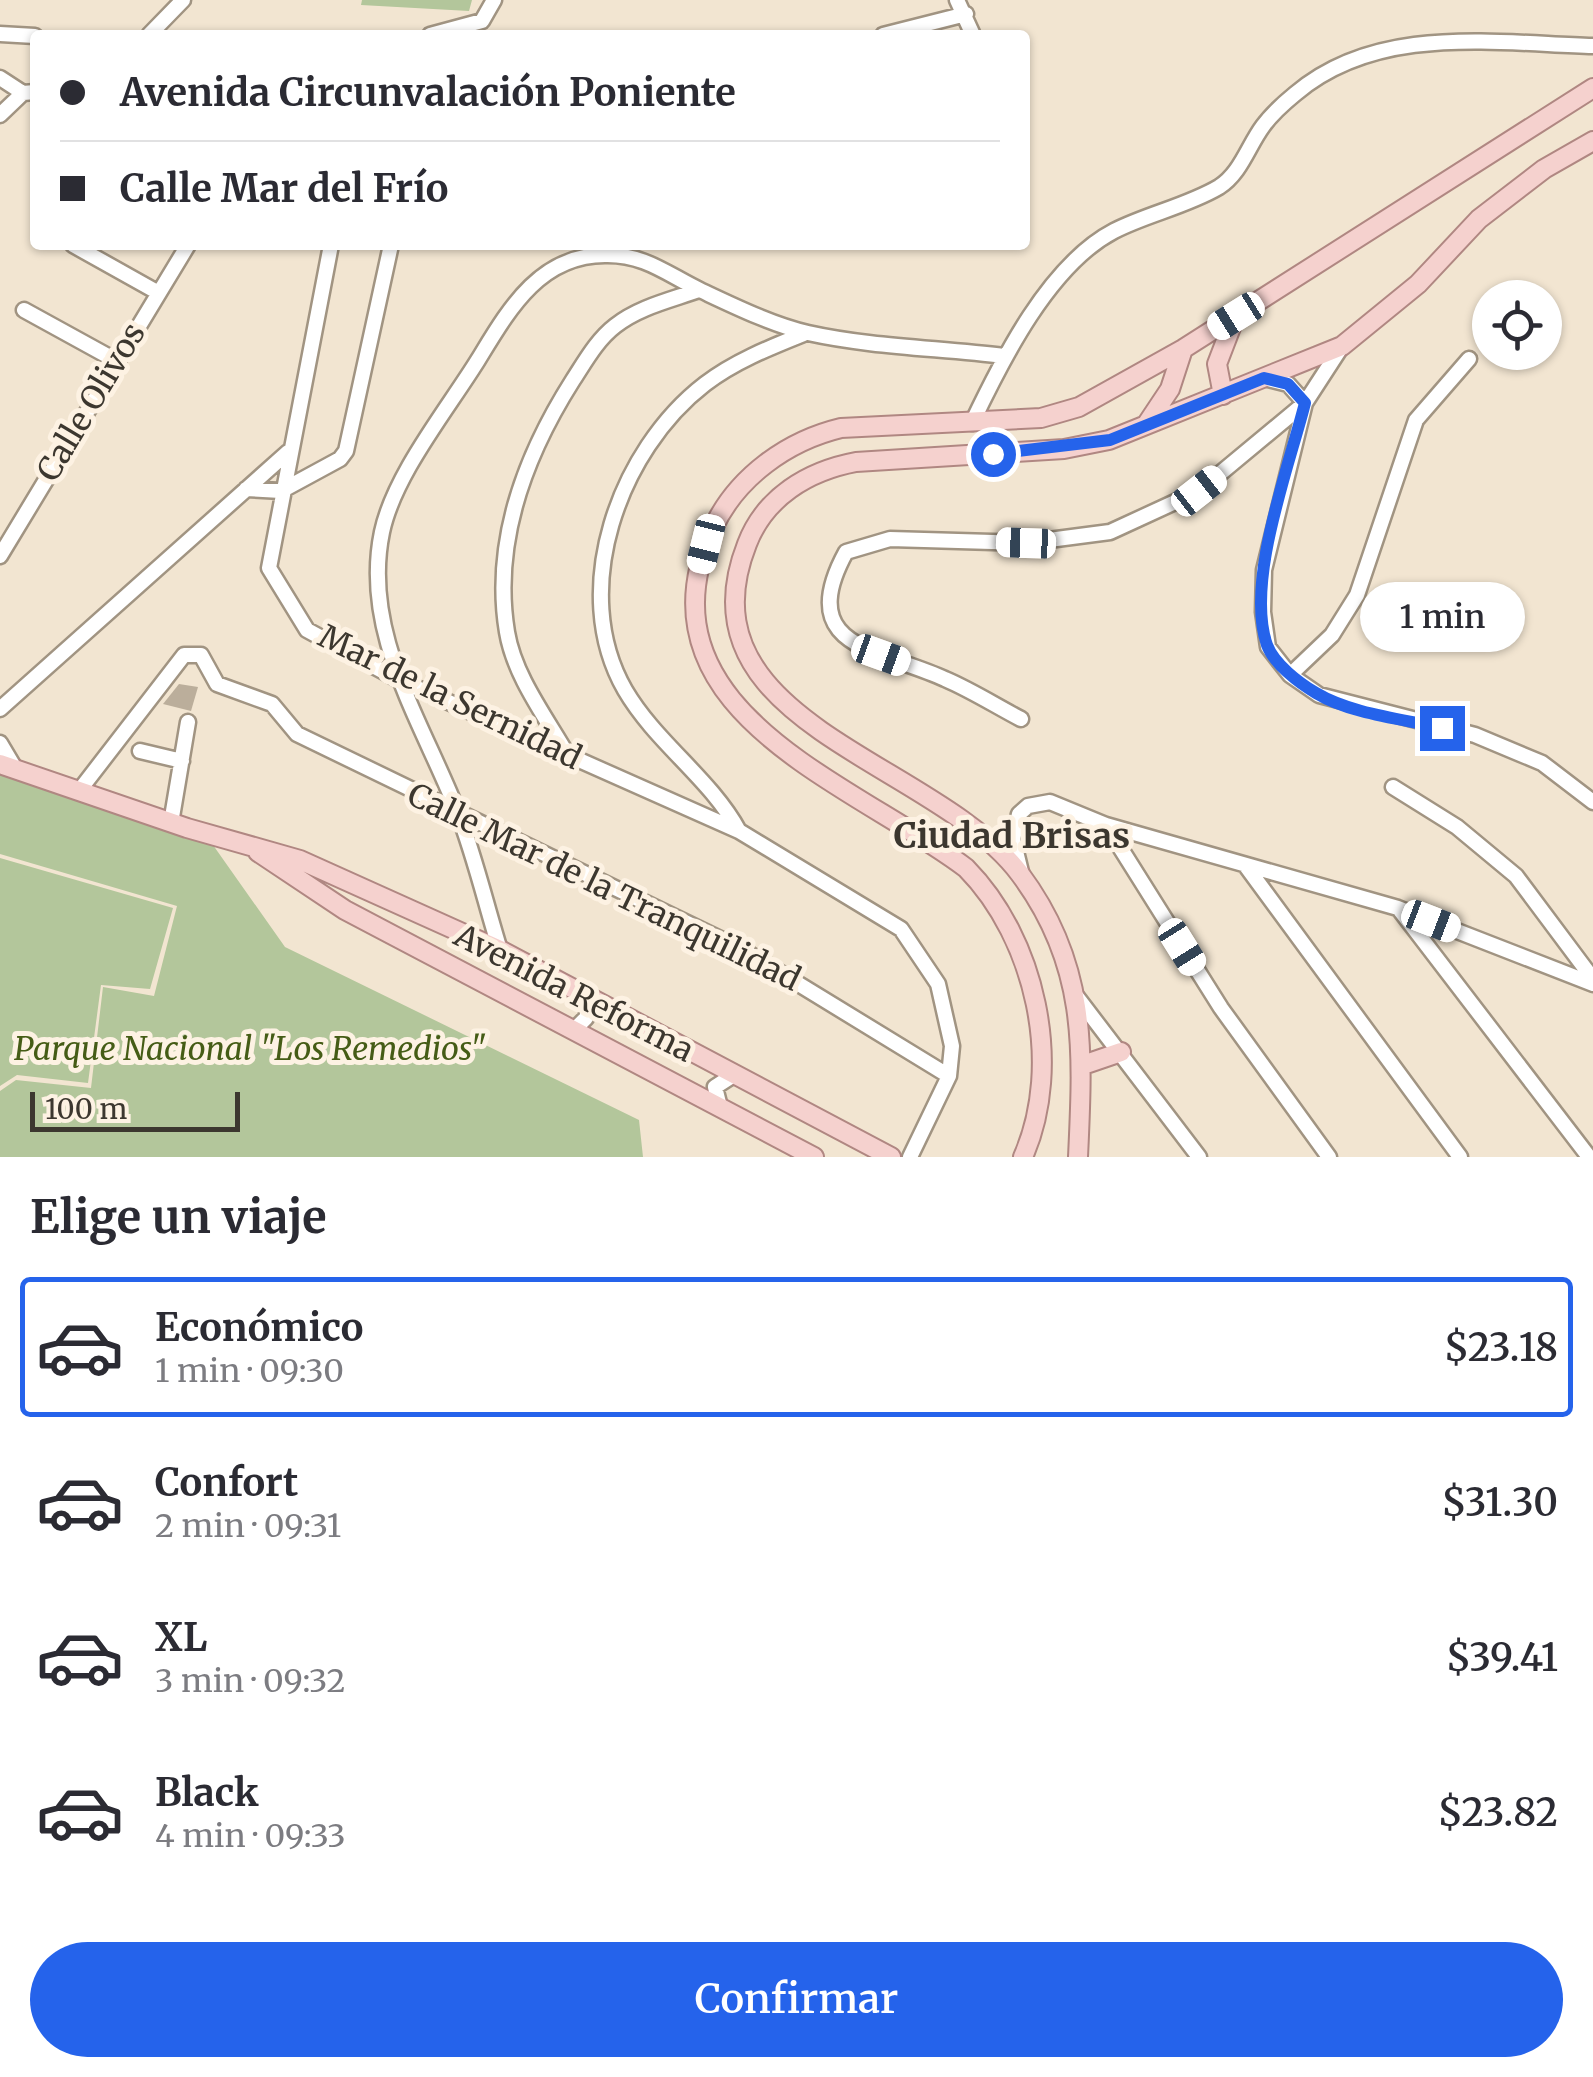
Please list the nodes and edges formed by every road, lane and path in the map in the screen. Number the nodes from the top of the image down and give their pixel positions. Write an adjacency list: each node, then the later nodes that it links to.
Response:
1 (183, 0): 5 (street)
2 (494, 0): 6 (street)
3 (957, 0): 4 (street)
4 (966, 14): 7 (street); 8 (street)
5 (154, 30)
6 (449, 30)
7 (902, 30)
8 (971, 30)
9 (0, 34): 10 (street)
10 (30, 36)
11 (1593, 46): 28 (street)
12 (0, 78): 14 (street)
13 (1593, 88): 24 (main road)
14 (29, 92): 15 (street)
15 (0, 115)
16 (1593, 141): 26 (main road)
17 (81, 250): 22 (street)
18 (180, 250): 22 (street, Calle Olivos)
19 (329, 250): 36 (street, Mar de la Sernidad)
20 (389, 250): 38 (street)
21 (699, 290): 25 (street); 41 (street); 47 (street)
22 (157, 292): 30 (street, Calle Olivos)
23 (24, 310): 30 (street)
24 (1236, 316): 27 (main road); 32 (main road)
25 (806, 332): 28 (street); 56 (street)
26 (1342, 346): 31 (main road); 33 (street)
27 (1183, 349): 34 (main road); 35 (main road)
28 (1004, 356): 34 (street)
29 (1470, 359): 40 (street)
30 (115, 360): 39 (street, Calle Olivos)
31 (1264, 378): 32 (main road); 33 (street)
32 (1223, 395): 35 (main road)
33 (1305, 403): 40 (street); 43 (street)
34 (972, 423): 74 (main road)
35 (1146, 426): 59 (main road)
36 (288, 452): 37 (street); 38 (street, Mar de la Sernidad)
37 (246, 490): 38 (street); 42 (street)
38 (282, 491): 41 (street, Mar de la Sernidad)
39 (0, 556)
40 (1290, 674): 52 (street)
41 (399, 680): 47 (street, Mar de la Sernidad); 53 (street)
42 (0, 709)
43 (1020, 719)
44 (188, 722): 48 (street)
45 (0, 742): 49 (street)
46 (140, 752): 48 (street)
47 (567, 755): 56 (street, Mar de la Sernidad)
48 (182, 761): 54 (street)
49 (8, 767): 51 (main road, Avenida Reforma)
50 (1393, 788): 62 (street)
51 (79, 792): 53 (street, Calle Mar de la Tranquilidad); 54 (main road, Avenida Reforma)
52 (1593, 802)
53 (458, 815): 61 (street); 69 (street, Calle Mar de la Tranquilidad)
54 (171, 823): 57 (main road, Avenida Reforma)
55 (1106, 825): 58 (street); 59 (street); 77 (street)
56 (739, 831): 69 (street)
57 (250, 846): 61 (main road, Avenida Reforma); 65 (main road, Avenida Reforma)
58 (1246, 866): 60 (street); 78 (street)
59 (1022, 877): 64 (main road)
60 (1398, 908): 62 (street); 79 (street)
61 (500, 950): 63 (main road, Avenida Reforma)
62 (1593, 982)
63 (591, 997): 65 (street); 68 (main road, Avenida Reforma)
64 (1077, 997): 66 (street); 67 (main road)
65 (573, 1031): 70 (main road, Avenida Reforma)
66 (1120, 1052): 67 (main road); 76 (street)
67 (1082, 1065): 75 (main road)
68 (732, 1076): 70 (street); 72 (main road, Avenida Reforma)
69 (949, 1076): 73 (street)
70 (720, 1107): 71 (main road, Avenida Reforma)
71 (814, 1157)
72 (891, 1157)
73 (910, 1157)
74 (1023, 1157)
75 (1078, 1157)
76 (1199, 1157)
77 (1330, 1157)
78 (1460, 1157)
79 (1589, 1157)

